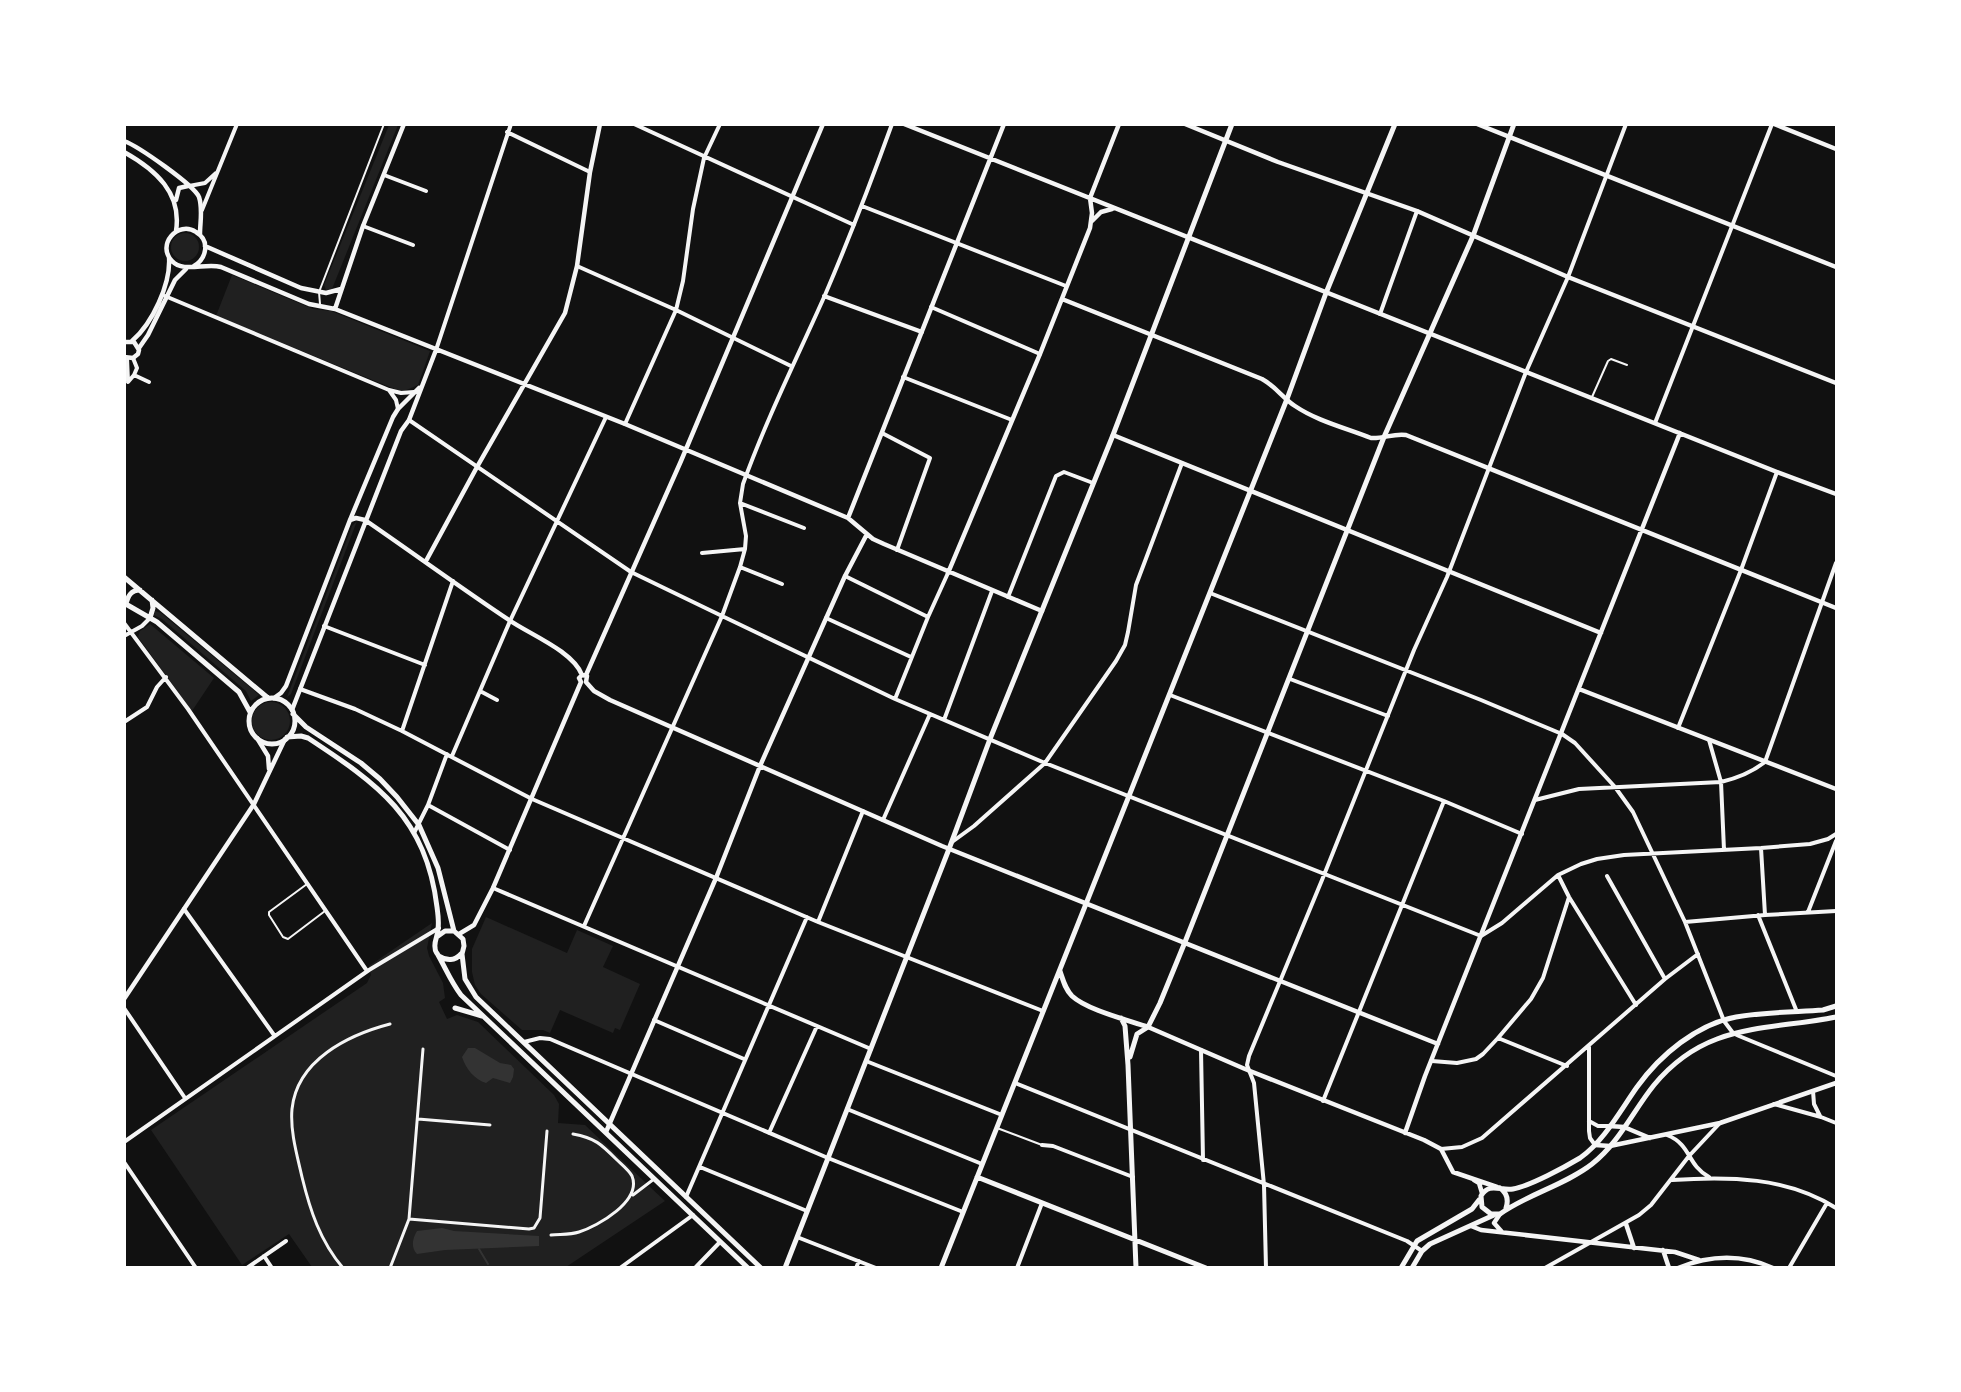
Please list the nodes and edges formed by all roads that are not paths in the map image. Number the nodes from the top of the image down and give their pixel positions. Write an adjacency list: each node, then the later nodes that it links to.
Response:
1 (237, 124): 28 (street)
2 (384, 124): 61 (lane)
3 (404, 124): 30 (street)
4 (511, 124): 20 (street)
5 (634, 124): 26 (street)
6 (720, 124): 26 (street)
7 (823, 124): 35 (street)
8 (892, 124): 38 (street)
9 (904, 124): 27 (street)
10 (1004, 124): 27 (street)
11 (1119, 124): 36 (street)
12 (1185, 124): 23 (street)
13 (1232, 124): 23 (main road)
14 (1395, 124): 34 (main road)
15 (1477, 124): 21 (street)
16 (1514, 124): 21 (main road)
17 (1626, 124): 31 (street)
18 (1773, 124): 24 (street); 45 (street)
19 (598, 125): 29 (street)
20 (507, 132): 29 (street); 80 (street)
21 (1509, 137): 31 (street); 48 (main road)
22 (124, 141): 32 (street)
23 (1226, 141): 34 (street); 49 (main road)
24 (1836, 149)
25 (124, 152): 37 (street)
26 (704, 158): 35 (street); 70 (street)
27 (991, 161): 36 (street); 50 (street)
28 (219, 167): 32 (street); 40 (street)
29 (590, 172): 54 (street)
30 (384, 175): 33 (street); 44 (street)
31 (1606, 175): 45 (street); 57 (street)
32 (188, 186): 37 (street); 40 (street)
33 (426, 191)
34 (1367, 193): 41 (street); 62 (main road)
35 (792, 198): 43 (street); 76 (street)
36 (1090, 198): 39 (street); 42 (street)
37 (176, 204): 46 (street)
38 (862, 206): 43 (street); 50 (street)
39 (1115, 208): 42 (street); 49 (street)
40 (201, 210): 47 (street)
41 (1417, 211): 48 (street); 71 (street)
42 (1091, 222): 58 (street)
43 (854, 225): 64 (street)
44 (363, 226): 51 (street); 60 (street)
45 (1732, 226): 56 (street); 72 (street)
46 (176, 231): 47 (street); 53 (street)
47 (200, 234): 52 (street)
48 (1473, 236): 57 (street); 74 (main road)
49 (1188, 239): 62 (street); 75 (main road)
50 (957, 242): 58 (street); 67 (street)
51 (413, 245)
52 (205, 246): 55 (street); 59 (street)
53 (169, 258): 55 (street); 63 (street)
54 (577, 266): 70 (street); 90 (street)
55 (191, 267): 63 (street); 66 (street)
56 (1836, 267)
57 (1568, 278): 72 (street); 85 (street)
58 (1066, 286): 65 (street)
59 (308, 289): 61 (street); 66 (street)
60 (341, 289): 61 (street); 69 (street)
61 (319, 292): 68 (lane)
62 (1326, 293): 71 (street); 95 (main road)
63 (164, 296): 77 (street); 79 (street); 92 (street)
64 (824, 296): 73 (street); 84 (street)
65 (1062, 299): 75 (street); 81 (street)
66 (303, 302): 68 (street)
67 (931, 307): 73 (street); 81 (street)
68 (322, 308): 69 (street)
69 (335, 309): 80 (street)
70 (676, 310): 76 (street); 101 (street)
71 (1380, 314): 74 (street)
72 (1693, 326): 89 (street); 100 (street)
73 (922, 332): 87 (street)
74 (1429, 333): 85 (street); 105 (main road)
75 (1151, 334): 95 (street); 104 (main road)
76 (733, 339): 84 (street); 106 (street)
77 (132, 341): 78 (street); 79 (street)
78 (125, 342)
79 (139, 348): 82 (street)
80 (436, 350): 90 (street); 91 (street)
81 (1041, 354): 99 (street)
82 (128, 358): 86 (street); 86 (street)
83 (1627, 365): 94 (lane)
84 (791, 366): 111 (street)
85 (1526, 372): 94 (street); 109 (street)
86 (134, 375): 88 (street)
87 (903, 377): 99 (street); 102 (street)
88 (149, 382)
89 (1836, 383)
90 (525, 385): 97 (street); 108 (street)
91 (421, 386): 93 (street); 98 (street)
92 (389, 390): 93 (street); 96 (street)
93 (415, 392): 96 (street)
94 (1592, 397): 100 (street)
95 (1287, 399): 105 (street); 113 (main road)
96 (398, 409): 117 (street)
97 (606, 417): 101 (street); 119 (street)
98 (409, 420): 108 (street); 118 (street)
99 (1012, 420): 133 (street)
100 (1655, 423): 103 (street)
101 (625, 424): 106 (street)
102 (882, 433): 116 (street); 125 (street)
103 (1680, 433): 110 (street); 121 (street)
104 (1113, 435): 107 (street); 112 (main road)
105 (1384, 437): 109 (street); 122 (main road)
106 (686, 449): 111 (street); 131 (street)
107 (1182, 463): 113 (street); 191 (street)
108 (477, 467): 119 (street); 127 (street)
109 (1488, 469): 121 (street); 132 (street)
110 (1777, 472): 114 (street); 130 (street)
111 (746, 474): 115 (street); 116 (street)
112 (1093, 483): 141 (street); 146 (main road)
113 (1250, 491): 122 (street); 140 (main road)
114 (1836, 492)
115 (740, 503): 120 (street); 124 (street)
116 (848, 518): 123 (street)
117 (350, 520): 118 (street); 170 (street)
118 (365, 520): 127 (street); 153 (street)
119 (557, 520): 131 (street); 151 (street)
120 (804, 528)
121 (1641, 530): 130 (street); 156 (street)
122 (1348, 531): 132 (street); 155 (main road)
123 (867, 534): 125 (street); 134 (street)
124 (746, 549): 126 (street); 129 (street)
125 (897, 550): 133 (street)
126 (702, 553)
127 (426, 561): 136 (street)
128 (1836, 563): 143 (street)
129 (740, 567): 137 (street); 147 (street)
130 (1741, 570): 143 (street); 180 (street)
131 (631, 572): 147 (street); 162 (street)
132 (1449, 572): 156 (street); 161 (street)
133 (948, 573): 139 (street); 148 (street)
134 (845, 576): 148 (street); 150 (street)
135 (124, 577): 138 (main road)
136 (454, 581): 151 (street); 160 (street)
137 (782, 584)
138 (140, 590): 142 (main road); 144 (main road)
139 (992, 591): 141 (street); 177 (street)
140 (1209, 593): 155 (street); 169 (main road)
141 (1008, 597): 146 (street)
142 (152, 600): 149 (main road); 170 (main road)
143 (1821, 602): 145 (street); 190 (street)
144 (125, 603): 149 (main road)
145 (1836, 608)
146 (1042, 611): 186 (main road)
147 (722, 616): 158 (street); 179 (street)
148 (928, 617): 159 (street)
149 (150, 618): 154 (street); 173 (main road)
150 (826, 618): 158 (street); 159 (street)
151 (510, 621): 162 (street); 168 (street)
152 (124, 623): 154 (street)
153 (324, 626): 160 (street); 166 (street)
154 (131, 631): 157 (street); 163 (street)
155 (1308, 632): 161 (street); 164 (main road)
156 (1601, 633): 167 (street)
157 (124, 636)
158 (808, 657): 171 (street); 192 (street)
159 (911, 657): 171 (street)
160 (425, 665): 181 (street)
161 (1407, 670): 176 (street); 183 (street)
162 (584, 675): 165 (street)
163 (166, 677): 178 (street); 202 (street)
164 (1290, 679): 176 (street); 182 (main road)
165 (584, 682): 179 (street); 199 (street)
166 (300, 689): 174 (street); 181 (street)
167 (1579, 689): 180 (street); 183 (street)
168 (480, 691): 172 (street); 189 (street)
169 (1170, 695): 182 (street); 198 (main road)
170 (271, 698): 173 (main road); 174 (main road)
171 (895, 699): 175 (street)
172 (497, 700)
173 (250, 712): 184 (main road)
174 (293, 712): 185 (main road); 206 (main road)
175 (930, 714): 177 (street); 205 (street)
176 (1388, 717): 194 (street)
177 (944, 720): 186 (street)
178 (124, 722)
179 (672, 728): 192 (street); 211 (street)
180 (1678, 728): 187 (street)
181 (402, 731): 188 (street)
182 (1269, 732): 194 (street); 208 (main road)
183 (1562, 734): 196 (street); 200 (street)
184 (257, 738): 185 (main road); 193 (street)
185 (286, 738): 193 (street); 207 (main road)
186 (990, 739): 191 (street); 213 (main road)
187 (1709, 739): 190 (street); 195 (street)
188 (447, 754): 189 (street); 203 (street)
189 (452, 756): 199 (street)
190 (1765, 762): 195 (street); 197 (street)
191 (1046, 763): 198 (street); 213 (street)
192 (760, 766): 204 (street); 222 (street)
193 (269, 772): 202 (street)
194 (1365, 772): 201 (street); 219 (street)
195 (1721, 782): 196 (street); 217 (street)
196 (1615, 787): 200 (street); 218 (street)
197 (1836, 789)
198 (1129, 797): 208 (street); 226 (main road)
199 (532, 799): 211 (street); 216 (street)
200 (1535, 800): 209 (street)
201 (1444, 801): 209 (street); 227 (street)
202 (254, 804): 223 (street); 228 (street)
203 (428, 805): 206 (street); 216 (street)
204 (863, 811): 205 (street); 235 (street)
205 (884, 820): 215 (street)
206 (418, 825): 207 (street); 239 (main road)
207 (414, 834): 238 (main road)
208 (1227, 834): 219 (street); 242 (main road)
209 (1522, 834): 240 (street)
210 (1836, 834): 214 (street)
211 (624, 838): 222 (street); 237 (street)
212 (1836, 841): 230 (street)
213 (951, 842): 215 (main road)
214 (1761, 848): 217 (street); 233 (street)
215 (949, 849): 226 (street); 246 (main road)
216 (510, 850): 224 (street)
217 (1724, 850): 218 (street)
218 (1653, 853): 220 (street); 236 (street)
219 (1325, 874): 227 (street); 251 (street)
220 (1558, 875): 225 (street); 240 (street)
221 (1607, 876): 250 (street)
222 (716, 878): 234 (street); 247 (street)
223 (307, 884): 229 (street); 229 (lane)
224 (493, 888): 237 (street); 239 (street)
225 (1569, 897): 253 (street); 271 (street)
226 (1086, 904): 242 (street); 249 (main road)
227 (1404, 905): 240 (street); 260 (street)
228 (184, 908): 252 (street); 270 (street)
229 (325, 910): 248 (street)
230 (1808, 912): 231 (street); 233 (street)
231 (1836, 912)
232 (1758, 915): 233 (street); 236 (street); 259 (street)
233 (1765, 915)
234 (807, 917): 235 (street); 254 (street)
235 (818, 922): 246 (street)
236 (1685, 922): 244 (street)
237 (584, 926): 247 (street)
238 (439, 928): 241 (main road); 248 (street)
239 (457, 933): 241 (main road); 243 (main road)
240 (1481, 936): 273 (street)
241 (437, 937): 245 (main road)
242 (1185, 942): 251 (street); 268 (main road)
243 (462, 954): 245 (main road); 272 (main road)
244 (1698, 954): 250 (street); 265 (street)
245 (439, 956): 261 (main road)
246 (907, 957): 258 (street); 276 (main road)
247 (677, 967): 254 (street); 264 (street)
248 (367, 971): 270 (street)
249 (1060, 971): 258 (main road); 263 (main road)
250 (1665, 979): 253 (street)
251 (1280, 982): 260 (street); 283 (street)
252 (124, 999)
253 (1636, 1005): 274 (street)
254 (768, 1006): 267 (street); 278 (street)
255 (1836, 1006): 259 (main road)
256 (124, 1008): 289 (street)
257 (455, 1008): 261 (main road)
258 (1044, 1011): 286 (main road)
259 (1797, 1012): 265 (main road)
260 (1358, 1013): 273 (street); 290 (street)
261 (483, 1016): 307 (main road)
262 (1836, 1017): 269 (main road)
263 (1121, 1018): 268 (main road); 281 (main road)
264 (654, 1020): 278 (street); 284 (street)
265 (1725, 1021): 269 (street); 302 (main road)
266 (390, 1024): 363 (street)
267 (817, 1026): 276 (street); 308 (street)
268 (1148, 1027): 277 (street); 281 (main road)
269 (1733, 1032): 285 (street); 303 (main road)
270 (274, 1035): 289 (street)
271 (1498, 1038): 280 (street); 282 (street)
272 (524, 1042): 284 (street); 298 (main road)
273 (1438, 1044): 280 (street)
274 (1589, 1047): 282 (street); 297 (street)
275 (423, 1049): 296 (street)
276 (871, 1049): 279 (main road)
277 (1201, 1050): 283 (street); 320 (street)
278 (744, 1059): 293 (street)
279 (866, 1061): 292 (main road); 294 (street)
280 (1432, 1061): 309 (street)
281 (1128, 1065): 305 (main road)
282 (1567, 1065): 317 (street)
283 (1249, 1071): 290 (street); 330 (street)
284 (630, 1074): 293 (street); 298 (street)
285 (1836, 1076)
286 (1015, 1083): 294 (main road); 305 (street)
287 (1836, 1083): 288 (street)
288 (1813, 1091): 291 (street); 295 (street)
289 (185, 1098): 313 (street)
290 (1323, 1101): 309 (street)
291 (1772, 1104): 295 (street); 299 (street)
292 (847, 1109): 319 (main road); 322 (street)
293 (722, 1112): 308 (street); 323 (street)
294 (1002, 1115): 304 (main road)
295 (1821, 1117): 300 (street)
296 (418, 1119): 301 (street); 343 (street)
297 (1589, 1120): 302 (street); 315 (street)
298 (609, 1123): 307 (street); 334 (main road)
299 (1719, 1123): 311 (street); 318 (street)
300 (1836, 1124)
301 (490, 1125)
302 (1609, 1126): 303 (street); 315 (main road)
303 (1624, 1127): 312 (street); 316 (main road)
304 (997, 1128): 314 (lane); 322 (main road)
305 (1131, 1130): 320 (street); 325 (main road)
306 (547, 1131): 343 (street)
307 (606, 1132): 327 (main road)
308 (769, 1132): 319 (street)
309 (1405, 1133): 317 (street)
310 (573, 1134): 332 (street)
311 (1667, 1136): 312 (street); 318 (street)
312 (1652, 1139): 316 (street)
313 (124, 1142)
314 (1042, 1145): 325 (street)
315 (1595, 1145): 316 (street); 331 (main road)
316 (1610, 1146): 338 (main road)
317 (1441, 1149): 328 (street)
318 (1689, 1156): 326 (street); 329 (street)
319 (828, 1158): 339 (main road); 340 (street)
320 (1203, 1160): 330 (street)
321 (124, 1162): 360 (street)
322 (982, 1164): 324 (main road)
323 (700, 1167): 334 (street); 339 (street)
324 (977, 1177): 335 (main road); 340 (main road)
325 (1133, 1177): 349 (main road)
326 (1710, 1177): 329 (street); 336 (street)
327 (655, 1179): 332 (street); 342 (main road)
328 (1472, 1179): 331 (street); 333 (street)
329 (1672, 1180): 344 (street)
330 (1264, 1185): 353 (street); 376 (street)
331 (1498, 1188): 333 (main road); 338 (main road)
332 (631, 1196): 347 (street)
333 (1481, 1196): 341 (main road); 353 (main road)
334 (686, 1197): 368 (main road)
335 (1042, 1203): 349 (main road); 373 (street)
336 (1827, 1203): 337 (street); 383 (street)
337 (1836, 1208)
338 (1505, 1209): 341 (main road)
339 (807, 1211): 348 (main road)
340 (963, 1212): 372 (main road)
341 (1497, 1214): 345 (main road); 346 (street)
342 (693, 1215): 351 (main road); 365 (street)
343 (410, 1219): 364 (street)
344 (1626, 1224): 352 (street); 354 (street)
345 (1471, 1226): 346 (street); 355 (main road)
346 (1502, 1232): 352 (street)
347 (551, 1235)
348 (797, 1237): 359 (street); 369 (main road)
349 (1135, 1240): 374 (main road); 375 (main road)
350 (286, 1241): 357 (street)
351 (721, 1241): 366 (street); 367 (main road)
352 (1591, 1242): 354 (street); 379 (street)
353 (1413, 1246): 355 (street); 377 (main road)
354 (1634, 1248): 356 (street)
355 (1422, 1251): 378 (main road)
356 (1663, 1251): 358 (street); 380 (street)
357 (264, 1255): 361 (street); 362 (street)
358 (1699, 1260): 381 (street); 382 (street)
359 (859, 1261): 370 (street); 371 (street)
360 (196, 1268)
361 (247, 1268)
362 (272, 1268)
363 (343, 1268)
364 (390, 1268)
365 (620, 1268)
366 (695, 1268)
367 (748, 1268)
368 (761, 1268)
369 (785, 1268)
370 (856, 1268)
371 (876, 1268)
372 (941, 1268)
373 (1017, 1268)
374 (1136, 1268)
375 (1206, 1268)
376 (1266, 1268)
377 (1401, 1268)
378 (1412, 1268)
379 (1545, 1268)
380 (1669, 1268)
381 (1678, 1268)
382 (1773, 1268)
383 (1789, 1268)

